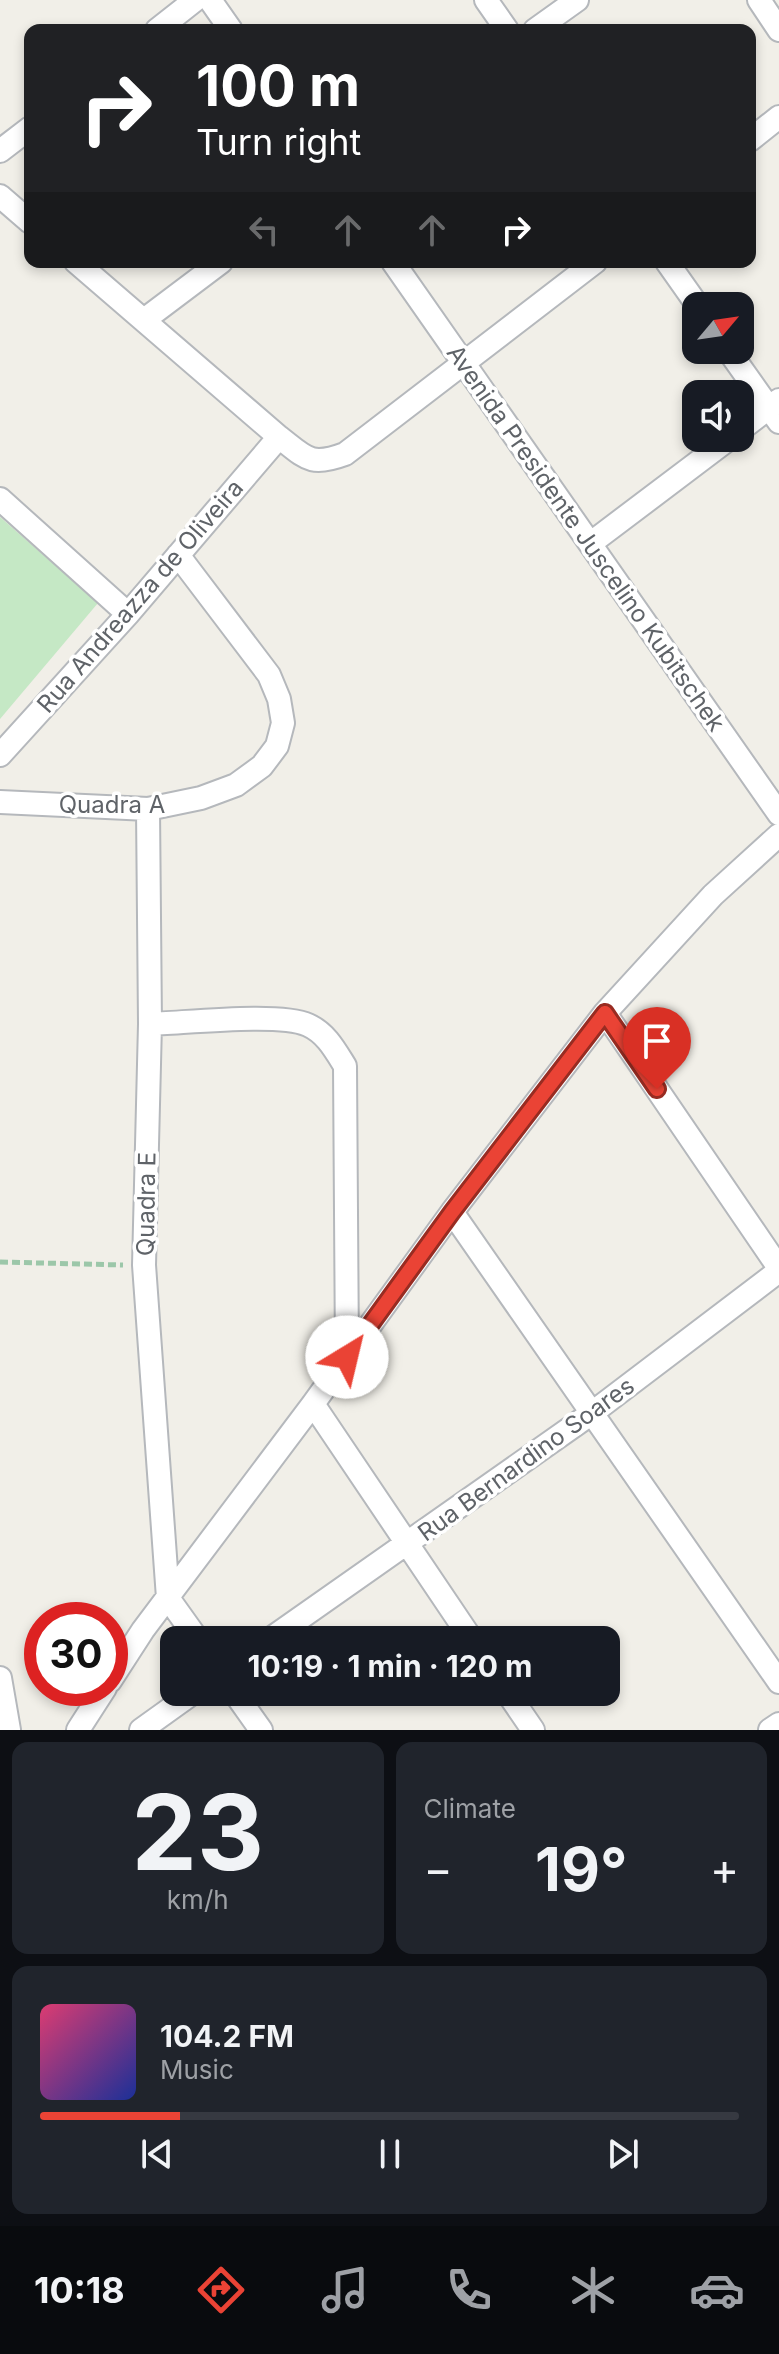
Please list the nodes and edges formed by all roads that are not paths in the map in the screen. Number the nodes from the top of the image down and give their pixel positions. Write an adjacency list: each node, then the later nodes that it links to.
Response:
1 (195, 0): 6 (street)
2 (210, 0): 7 (street)
3 (486, 0): 8 (street)
4 (577, 0): 9 (street)
5 (759, 0): 10 (street)
6 (165, 24)
7 (227, 24)
8 (503, 24)
9 (543, 24)
10 (779, 30)
11 (779, 117): 13 (street)
12 (24, 133): 14 (street)
13 (756, 135)
14 (0, 151)
15 (0, 196): 16 (street)
16 (24, 217)
17 (83, 268): 23 (street)
18 (213, 268): 23 (street)
19 (397, 268): 24 (street, Avenida Presidente Juscelino Kubitschek)
20 (587, 268): 24 (street)
21 (671, 268): 22 (street)
22 (688, 292)
23 (144, 320): 28 (street)
24 (464, 362): 28 (street); 31 (street, Avenida Presidente Juscelino Kubitschek)
25 (739, 364): 26 (street)
26 (776, 410): 27 (street)
27 (754, 422)
28 (279, 437): 32 (street, Rua Andreazza de Oliveira)
29 (711, 452): 31 (street)
30 (0, 499): 33 (street)
31 (591, 543): 37 (street, Avenida Presidente Juscelino Kubitschek)
32 (178, 555): 33 (street, Rua Andreazza de Oliveira); 36 (street, Quadra A)
33 (128, 614): 34 (street, Rua Andreazza de Oliveira)
34 (0, 755)
35 (0, 802): 36 (street, Quadra A)
36 (148, 809): 40 (street, Quadra E)
37 (779, 814)
38 (779, 835): 39 (street)
39 (605, 1013): 41 (street); 42 (street)
40 (150, 1024): 43 (street); 47 (street, Quadra E)
41 (452, 1212): 43 (street); 45 (street)
42 (779, 1270): 45 (street, Rua Bernardino Soares)
43 (347, 1357): 44 (street)
44 (313, 1404): 46 (street); 47 (street)
45 (592, 1413): 46 (street, Rua Bernardino Soares); 53 (street)
46 (407, 1544): 49 (street, Rua Bernardino Soares); 50 (street)
47 (168, 1598): 48 (street); 51 (street)
48 (188, 1626)
49 (289, 1626)
50 (463, 1626)
51 (128, 1653)
52 (0, 1678): 59 (street)
53 (779, 1682)
54 (93, 1706): 60 (street)
55 (174, 1706): 61 (street)
56 (244, 1706): 62 (street)
57 (517, 1706): 63 (street)
58 (779, 1724): 64 (street)
59 (9, 1730)
60 (78, 1730)
61 (141, 1730)
62 (261, 1730)
63 (533, 1730)
64 (770, 1730)

